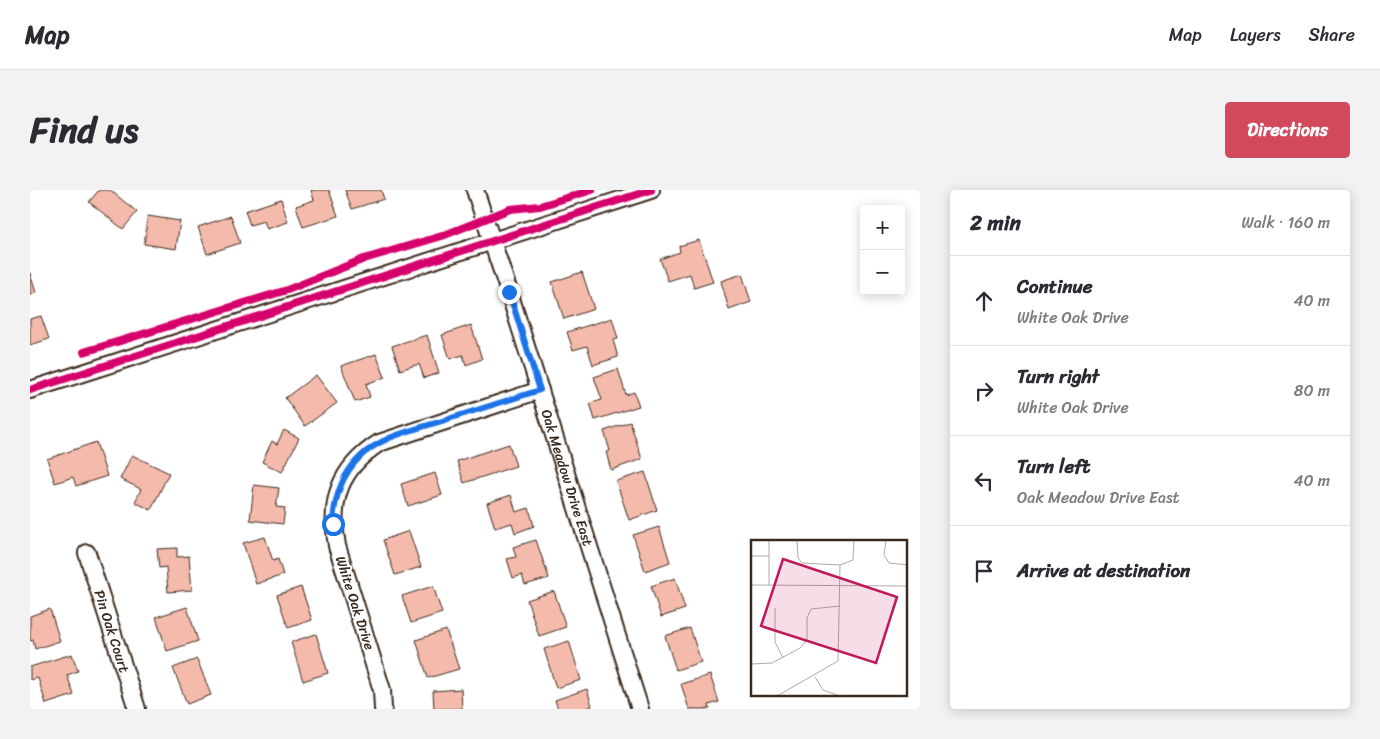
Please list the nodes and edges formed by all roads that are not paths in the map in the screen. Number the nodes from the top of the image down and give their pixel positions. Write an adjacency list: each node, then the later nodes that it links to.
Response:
1 (475, 190): 3 (street, Oak Meadow Drive East)
2 (651, 190): 3 (street)
3 (491, 240): 4 (street); 5 (street, Oak Meadow Drive East)
4 (30, 390)
5 (540, 390): 8 (street, White Oak Drive); 9 (street, Oak Meadow Drive East)
6 (87, 554): 7 (street, Pin Oak Court)
7 (137, 709)
8 (383, 709)
9 (640, 709)

